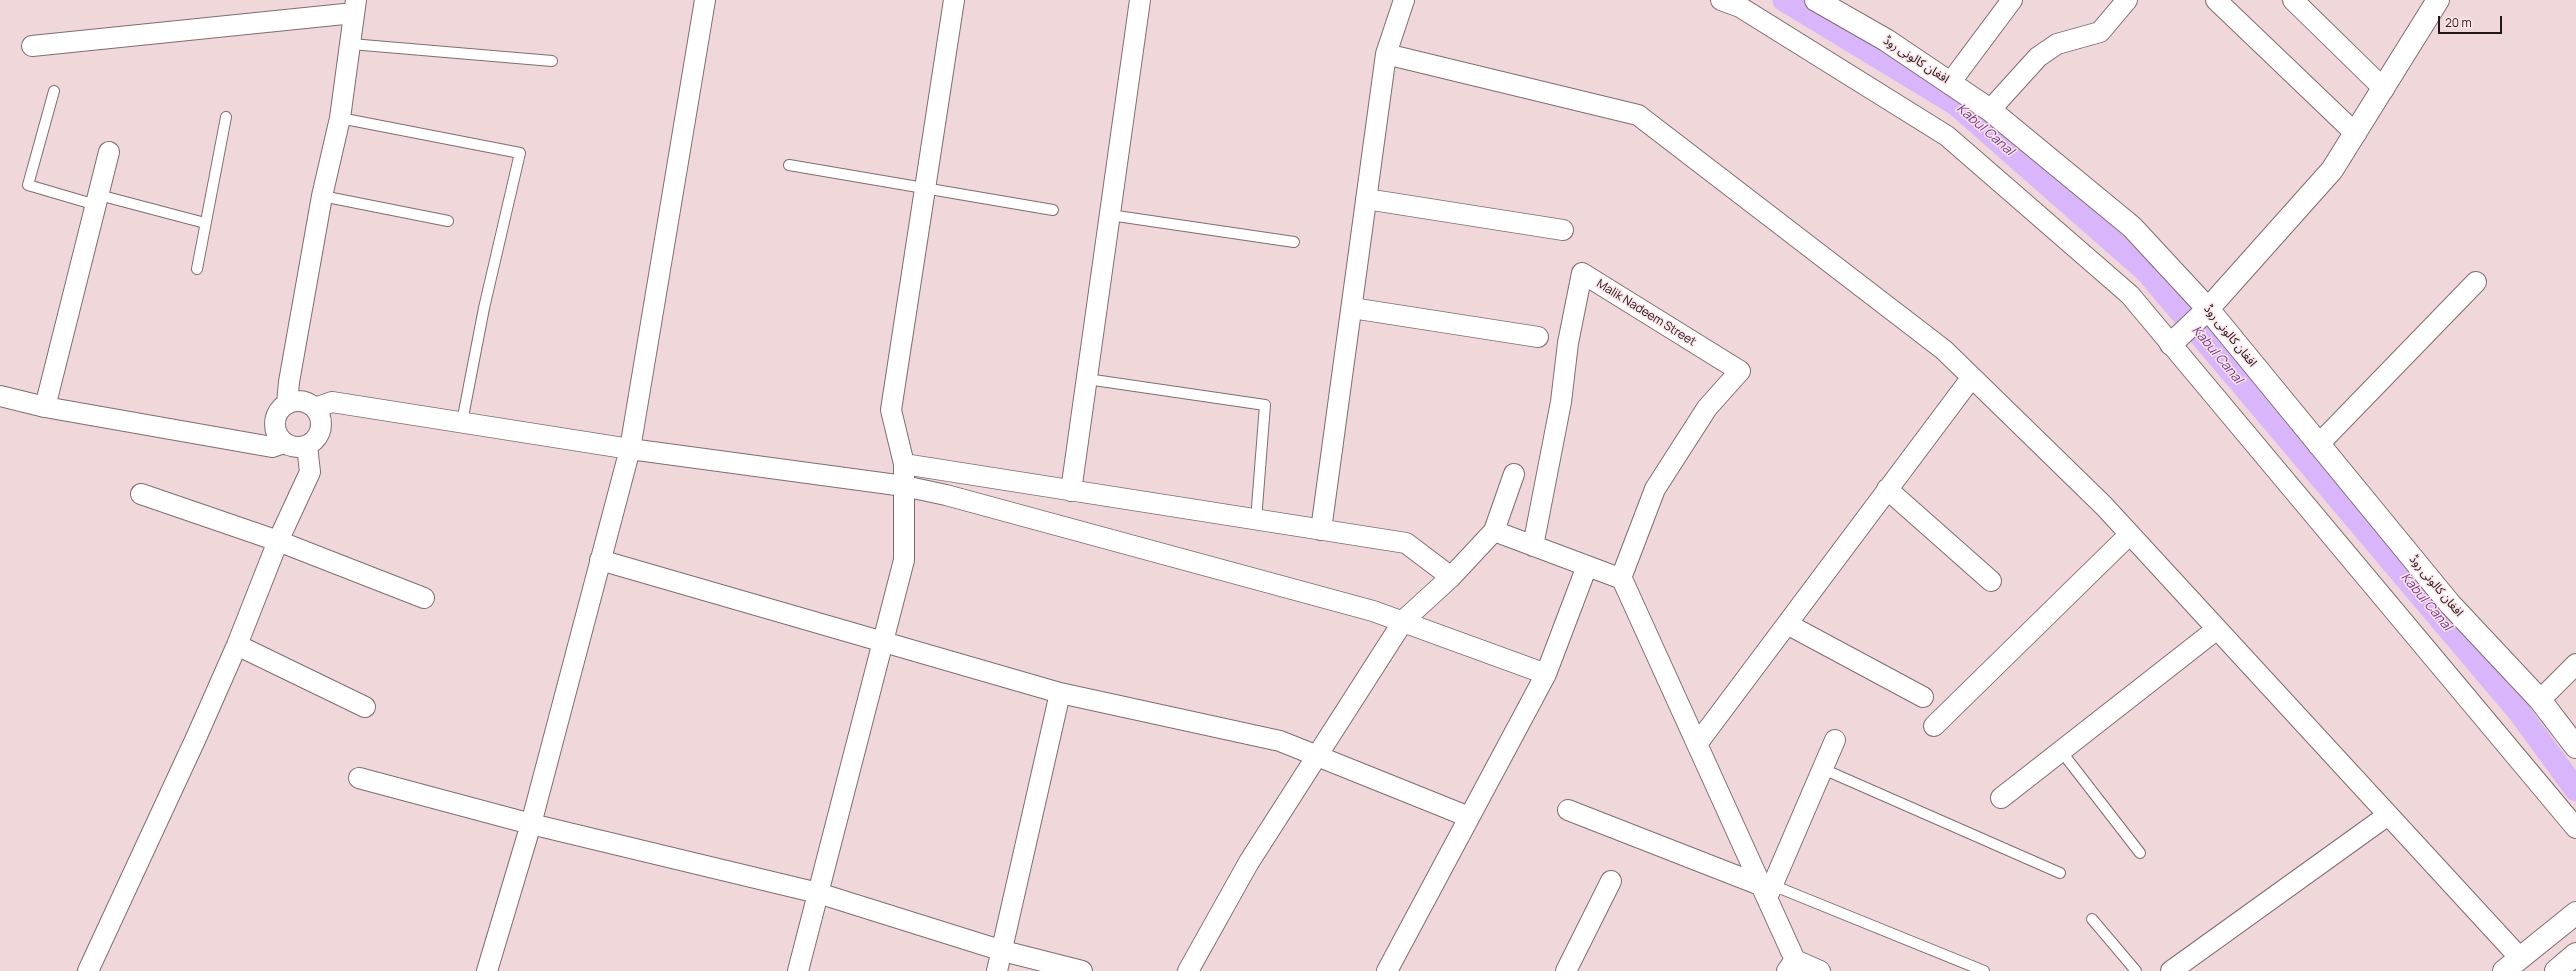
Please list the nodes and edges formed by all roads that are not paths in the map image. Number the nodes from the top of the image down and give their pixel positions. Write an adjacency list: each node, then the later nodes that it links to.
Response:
1 (705, 0): 52 (street)
2 (954, 0): 26 (street)
3 (1140, 0): 31 (street)
4 (1404, 0): 15 (street)
5 (1721, 0): 41 (street)
6 (1816, 0): 17 (main road, افغان کالونی روڈ)
7 (2012, 0): 17 (street)
8 (2127, 0): 20 (street)
9 (2216, 0): 23 (street)
10 (2293, 0): 18 (street)
11 (2438, 0): 18 (main road)
12 (355, 7): 13 (street); 14 (street)
13 (351, 44): 16 (lane); 22 (street)
14 (32, 46)
15 (1386, 54): 28 (street); 42 (street)
16 (552, 61)
17 (1950, 83): 20 (main road, افغان کالونی روڈ)
18 (2384, 89): 23 (main road)
19 (54, 91): 29 (lane)
20 (1990, 110): 39 (main road, افغان کالونی روڈ)
21 (226, 117): 33 (lane)
22 (340, 118): 27 (street); 48 (lane)
23 (2356, 134): 39 (main road)
24 (109, 152): 29 (street)
25 (789, 165): 26 (lane)
26 (925, 189): 30 (lane); 53 (street)
27 (322, 196): 32 (lane); 45 (street)
28 (1366, 199): 34 (street); 38 (street)
29 (97, 200): 33 (lane); 46 (street)
30 (1053, 210)
31 (1110, 215): 35 (lane); 43 (street)
32 (448, 221)
33 (205, 224): 36 (lane)
34 (1562, 230)
35 (1294, 242)
36 (197, 269)
37 (2476, 282): 50 (street)
38 (1352, 308): 40 (street); 60 (street)
39 (2208, 309): 41 (main road); 50 (main road, افغان کالونی روڈ)
40 (1538, 337)
41 (2172, 344): 95 (street)
42 (1972, 377): 56 (street); 62 (street)
43 (1087, 379): 57 (street); 59 (lane)
44 (0, 396): 46 (street)
45 (288, 404): 47 (street); 49 (street)
46 (45, 407): 49 (street)
47 (315, 408): 48 (street); 51 (street)
48 (462, 422): 52 (street)
49 (284, 443): 51 (street)
50 (2318, 445): 80 (main road, افغان کالونی روڈ)
51 (306, 446): 63 (street)
52 (630, 449): 55 (street); 65 (street)
53 (904, 464): 55 (street); 57 (street)
54 (1514, 474): 61 (street)
55 (904, 486): 71 (street); 74 (street)
56 (1887, 489): 69 (street); 72 (street)
57 (1071, 491): 59 (street)
58 (141, 494): 63 (street)
59 (1256, 520): 60 (street)
60 (1321, 530): 67 (street)
61 (1494, 531): 64 (street); 67 (street)
62 (2130, 534): 73 (street); 82 (street)
63 (278, 541): 70 (street); 75 (street)
64 (1533, 546): 66 (street); 68 (street, Malik Nadeem Street)
65 (600, 560): 74 (street); 94 (street)
66 (1587, 566): 68 (street); 77 (street)
67 (1451, 577): 71 (street)
68 (1621, 578): 84 (street)
69 (1992, 582)
70 (424, 598)
71 (1404, 620): 77 (street); 87 (street)
72 (1786, 624): 79 (street); 84 (street)
73 (2217, 629): 86 (street); 92 (street)
74 (883, 642): 78 (street); 100 (street)
75 (237, 645): 81 (street); 108 (street)
76 (2576, 664): 80 (street)
77 (1546, 674): 93 (street)
78 (1060, 693): 87 (street); 103 (street)
79 (1923, 697)
80 (2540, 700): 85 (main road, افغان کالونی روڈ)
81 (365, 707)
82 (1934, 726)
83 (1835, 740): 88 (street)
84 (1697, 744): 99 (street)
85 (2576, 747)
86 (2061, 751): 90 (street); 96 (lane)
87 (1317, 756): 93 (street); 113 (street)
88 (1823, 769): 97 (lane); 99 (street)
89 (359, 778): 94 (street)
90 (2001, 798)
91 (1568, 810): 99 (street)
92 (2388, 815): 105 (street); 118 (street)
93 (1469, 817): 114 (street)
94 (531, 824): 100 (street); 109 (street)
95 (2576, 828)
96 (2140, 853)
97 (2060, 873)
98 (1611, 880): 115 (street)
99 (1766, 889): 106 (street); 107 (lane)
100 (818, 893): 103 (street); 110 (street)
101 (2576, 913): 105 (main road)
102 (2092, 919): 117 (lane)
103 (1003, 950): 111 (street); 112 (street)
104 (2576, 954): 119 (main road)
105 (2512, 965)
106 (1791, 966): 116 (street)
107 (1984, 970)
108 (88, 971)
109 (487, 971)
110 (798, 971)
111 (997, 971)
112 (1082, 971)
113 (1188, 971)
114 (1386, 971)
115 (1566, 971)
116 (1820, 971)
117 (2136, 971)
118 (2171, 971)
119 (2556, 971)

